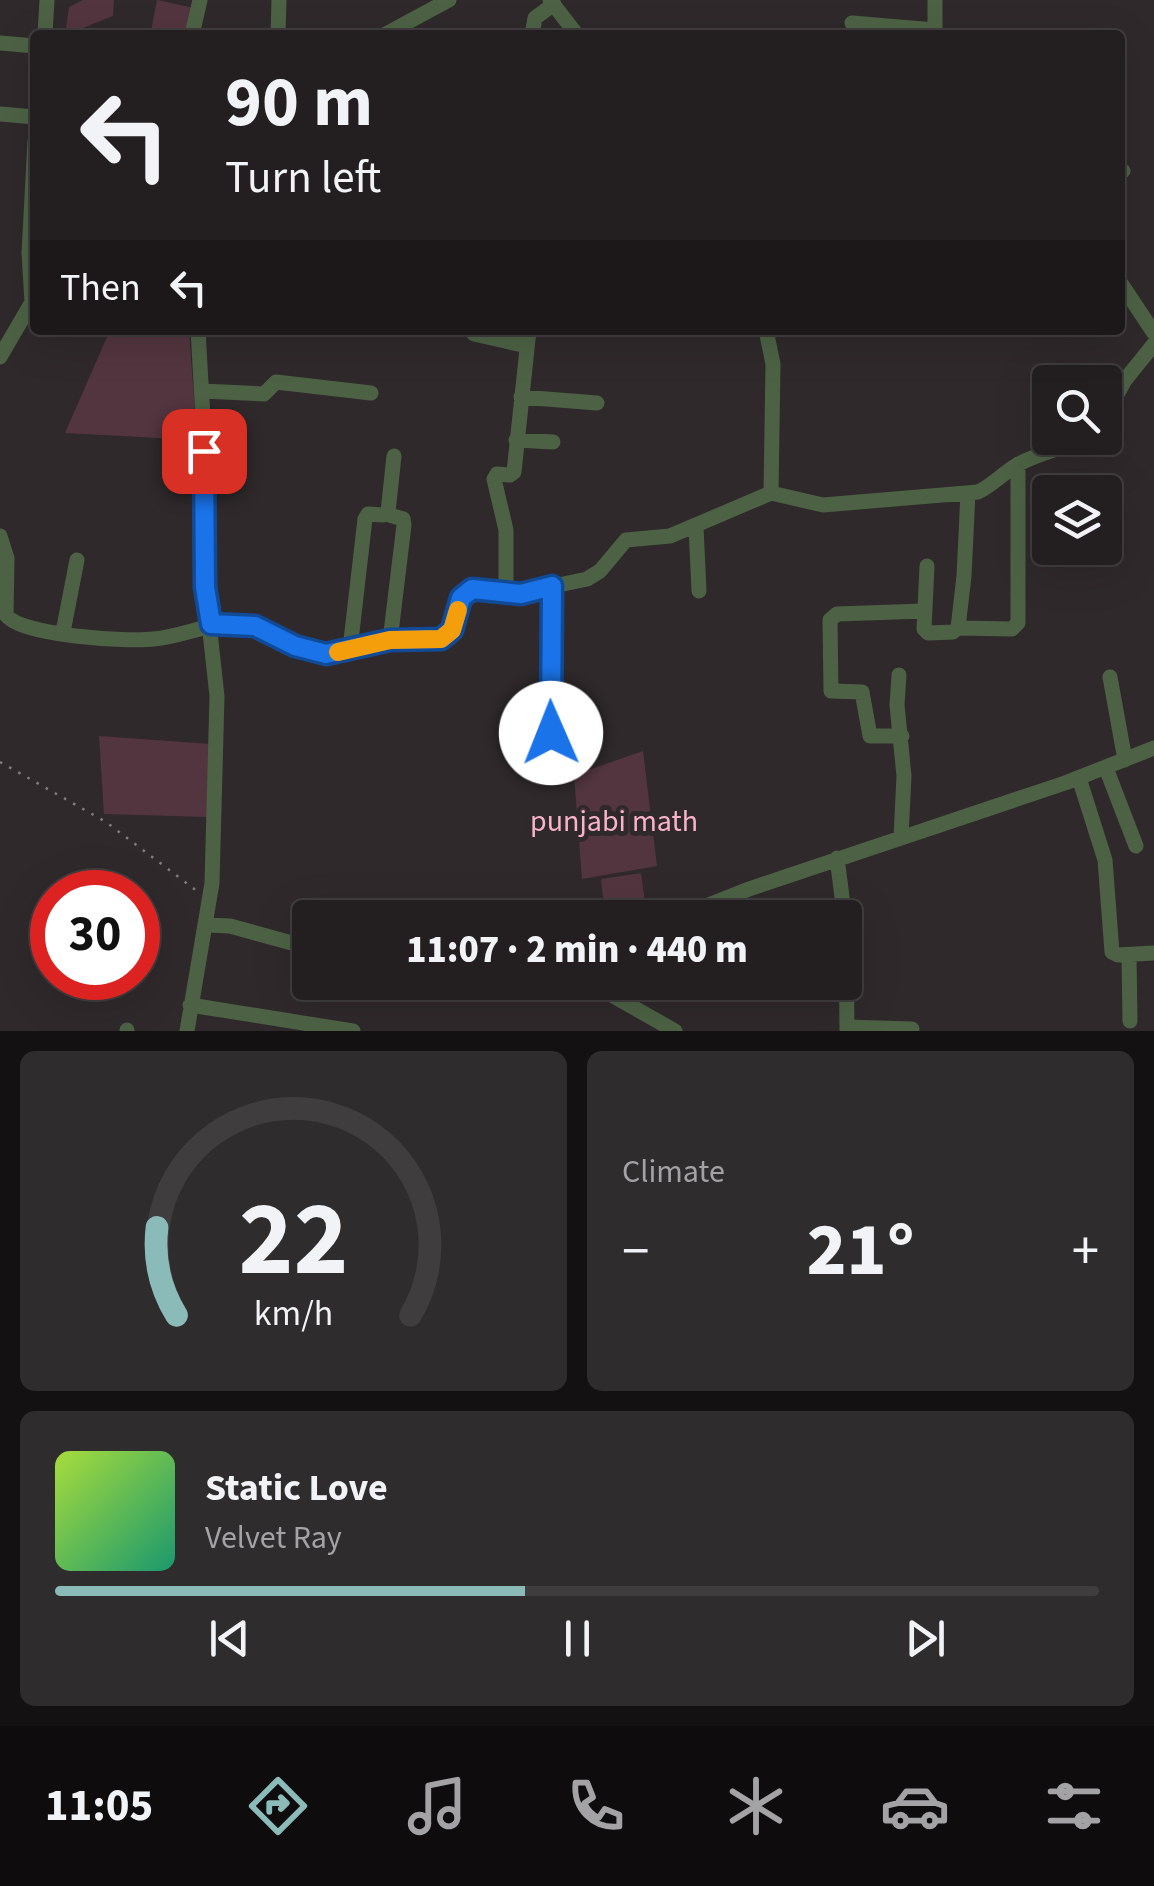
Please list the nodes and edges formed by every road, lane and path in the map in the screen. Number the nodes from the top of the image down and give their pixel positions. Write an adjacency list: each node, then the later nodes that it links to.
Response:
1 (47, 0): 8 (street)
2 (200, 0): 9 (street)
3 (279, 0): 10 (street)
4 (449, 0): 11 (street)
5 (934, 0): 15 (street)
6 (552, 2): 12 (street); 13 (street)
7 (852, 23): 14 (street)
8 (45, 30)
9 (193, 30)
10 (278, 30)
11 (393, 30)
12 (533, 30)
13 (573, 30)
14 (917, 30)
15 (935, 30)
16 (0, 43): 17 (street)
17 (30, 46)
18 (0, 114): 19 (street)
19 (30, 117)
20 (1125, 290): 24 (street)
21 (30, 304): 23 (street)
22 (0, 313): 23 (street)
23 (16, 324): 30 (street)
24 (1154, 333)
25 (198, 335): 32 (street)
26 (488, 335): 28 (street)
27 (767, 335): 41 (street)
28 (528, 338): 34 (street)
29 (1154, 344): 31 (street)
30 (0, 356)
31 (1122, 385)
32 (202, 391): 33 (street); 52 (street)
33 (371, 393)
34 (521, 397): 35 (street); 36 (street)
35 (597, 403)
36 (516, 440): 37 (street); 50 (street)
37 (553, 442)
38 (1046, 455): 40 (street)
39 (394, 456): 43 (street)
40 (1018, 464): 42 (street); 53 (street)
41 (771, 492): 42 (street); 44 (street)
42 (968, 493): 53 (street)
43 (386, 514): 55 (street); 56 (street)
44 (696, 527): 48 (street); 49 (street)
45 (0, 536): 54 (street)
46 (77, 560): 54 (street)
47 (928, 566): 51 (street)
48 (552, 586): 50 (street); 59 (street)
49 (699, 592)
50 (506, 593): 55 (street)
51 (924, 611): 53 (street); 60 (street)
52 (211, 624): 54 (street); 56 (street); 70 (street)
53 (958, 628)
54 (62, 632)
55 (390, 640): 56 (street)
56 (350, 650)
57 (899, 675): 60 (street)
58 (1110, 677): 62 (street)
59 (551, 733)
60 (902, 736): 66 (street)
61 (1154, 748): 62 (street)
62 (1125, 760): 64 (street)
63 (0, 762): 70 (path)
64 (1106, 768): 65 (street); 67 (street)
65 (1079, 778): 66 (street); 74 (street)
66 (901, 837): 68 (street)
67 (1136, 846)
68 (837, 858): 69 (street); 78 (street)
69 (717, 900)
70 (210, 902): 71 (street)
71 (207, 925): 72 (street); 75 (street)
72 (292, 943)
73 (1154, 952): 74 (street)
74 (1129, 955): 77 (street)
75 (191, 997): 80 (street); 81 (street)
76 (620, 1000): 82 (street)
77 (1130, 1021)
78 (847, 1029): 79 (street)
79 (912, 1029)
80 (187, 1031)
81 (353, 1031)
82 (676, 1031)

